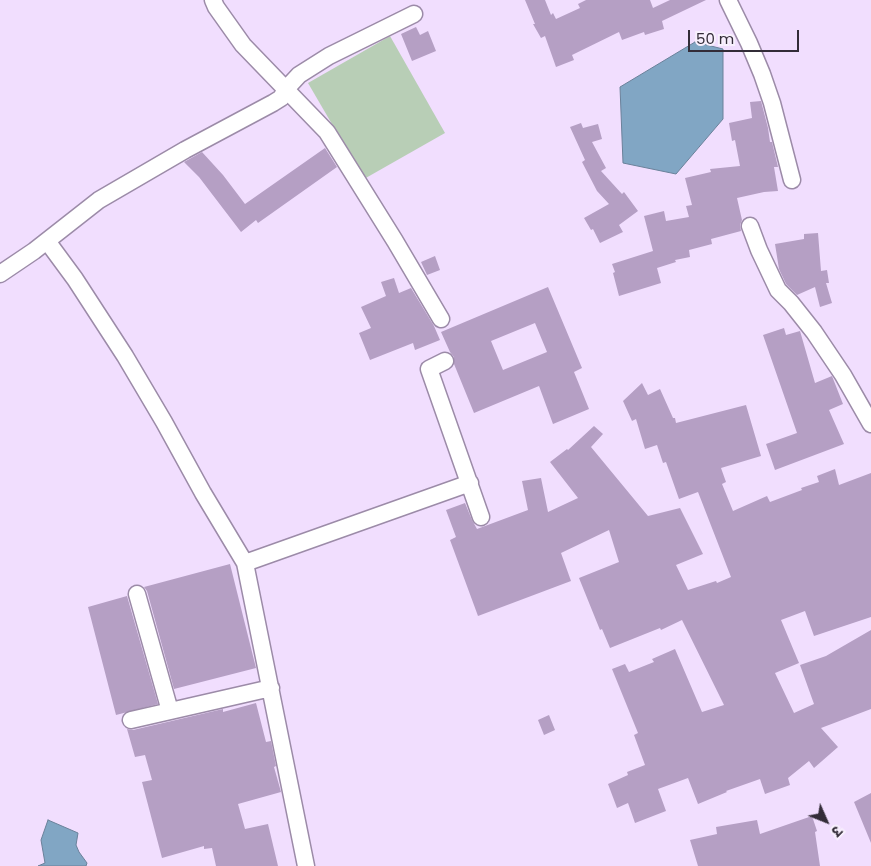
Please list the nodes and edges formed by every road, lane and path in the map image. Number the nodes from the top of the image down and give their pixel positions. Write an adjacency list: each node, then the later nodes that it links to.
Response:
1 (213, 0): 4 (street)
2 (728, 0): 5 (street)
3 (414, 14): 4 (street)
4 (286, 89): 7 (street); 9 (street)
5 (792, 180)
6 (750, 226): 11 (street)
7 (47, 241): 8 (street); 14 (street)
8 (0, 274)
9 (441, 319)
10 (445, 362): 12 (street)
11 (871, 424)
12 (470, 483): 13 (street); 14 (street)
13 (482, 517)
14 (245, 564): 16 (street)
15 (137, 594): 17 (street)
16 (271, 688): 17 (street); 19 (street)
17 (170, 711): 18 (street)
18 (131, 720)
19 (306, 866)

